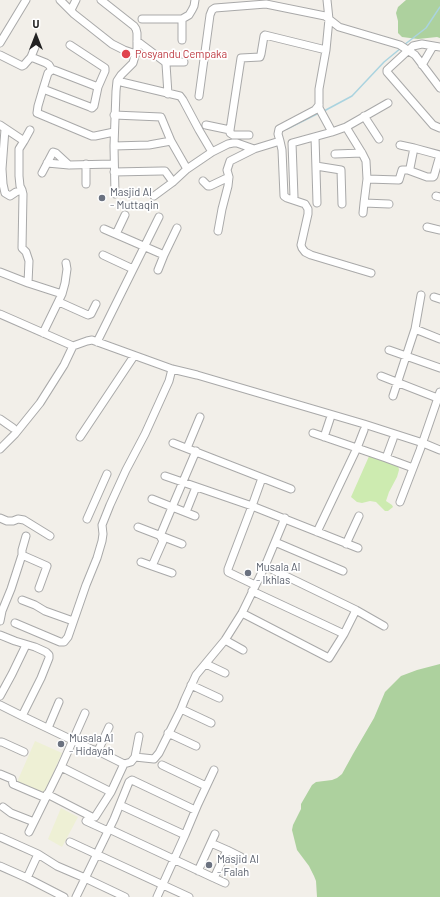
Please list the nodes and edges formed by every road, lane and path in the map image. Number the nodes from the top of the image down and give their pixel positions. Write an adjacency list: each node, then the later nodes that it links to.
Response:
1 (26, 0): 13 (street)
2 (60, 0): 7 (street)
3 (76, 0): 7 (street)
4 (101, 0): 11 (street)
5 (195, 0): 9 (street)
6 (327, 0): 10 (street)
7 (70, 10): 20 (street)
8 (142, 19): 9 (street)
9 (182, 19): 12 (street)
10 (329, 20): 17 (street); 19 (street); 32 (street)
11 (137, 40): 20 (street); 23 (street)
12 (182, 40)
13 (0, 43)
14 (70, 45): 28 (street)
15 (34, 47): 22 (street)
16 (440, 47): 17 (street)
17 (404, 48): 25 (street); 40 (street)
18 (432, 48): 25 (street)
19 (326, 50): 34 (street); 42 (street)
20 (136, 54): 27 (street)
21 (0, 55): 22 (street)
22 (31, 57): 26 (street)
23 (165, 62): 24 (street); 31 (street)
24 (184, 62)
25 (422, 65): 29 (street)
26 (52, 70): 28 (street); 30 (street)
27 (117, 81): 31 (street); 35 (street)
28 (98, 87): 30 (street)
29 (440, 88)
30 (43, 89): 43 (street)
31 (168, 94): 55 (street)
32 (199, 96)
33 (388, 103): 36 (street)
34 (319, 106): 44 (street); 50 (street)
35 (114, 115): 43 (street); 49 (street)
36 (364, 116): 39 (street); 47 (street)
37 (206, 125): 42 (street)
38 (3, 127): 48 (street); 72 (street)
39 (346, 127): 44 (street); 56 (street)
40 (440, 128)
41 (30, 130): 48 (street)
42 (230, 130): 45 (street)
43 (114, 132): 52 (street)
44 (332, 132): 46 (street)
45 (249, 135)
46 (315, 138): 62 (street); 75 (street)
47 (379, 139)
48 (24, 140): 72 (street)
49 (172, 141): 52 (street); 64 (street)
50 (280, 141): 54 (street); 96 (street)
51 (400, 144): 53 (street)
52 (114, 146): 63 (street)
53 (414, 148): 58 (street); 65 (street)
54 (254, 149): 55 (street); 67 (street)
55 (212, 152): 64 (street)
56 (362, 153): 57 (street); 68 (street)
57 (335, 154)
58 (440, 155): 65 (street)
59 (47, 163): 61 (street); 61 (street); 66 (street)
60 (86, 164): 61 (street); 63 (street); 71 (street)
61 (69, 165)
62 (316, 166): 77 (street); 78 (street)
63 (114, 168): 70 (street); 73 (street)
64 (187, 169): 70 (street)
65 (408, 170): 68 (street)
66 (42, 173)
67 (229, 177): 69 (street); 87 (street)
68 (367, 179): 76 (street)
69 (203, 181)
70 (173, 182): 74 (street)
71 (86, 184)
72 (22, 190): 97 (street)
73 (115, 194)
74 (154, 196)
75 (294, 197)
76 (365, 202): 79 (street); 80 (street)
77 (317, 203)
78 (342, 204)
79 (389, 204)
80 (363, 213)
81 (125, 215): 88 (street)
82 (159, 217): 89 (street)
83 (427, 227): 86 (street)
84 (177, 228): 91 (street)
85 (104, 229): 88 (street)
86 (440, 230)
87 (218, 231)
88 (116, 234): 89 (street)
89 (144, 246): 91 (street); 93 (street)
90 (103, 255): 93 (street)
91 (164, 255): 94 (street)
92 (66, 263): 98 (street)
93 (133, 269): 106 (street)
94 (158, 270)
95 (0, 272): 97 (street)
96 (372, 273)
97 (28, 283): 98 (street)
98 (62, 294): 100 (street)
99 (421, 296): 103 (street)
100 (59, 302): 101 (street); 104 (street)
101 (96, 304)
102 (0, 314): 104 (street)
103 (415, 329): 105 (street); 110 (street)
104 (43, 333): 107 (street)
105 (440, 339)
106 (97, 342): 107 (street); 109 (street)
107 (72, 346): 130 (street)
108 (389, 350): 110 (street)
109 (134, 356): 112 (street); 123 (street)
110 (406, 356): 111 (street); 114 (street)
111 (440, 368)
112 (172, 369): 127 (street); 144 (street)
113 (381, 376): 114 (street)
114 (398, 383): 115 (street); 116 (street)
115 (393, 396)
116 (439, 396): 127 (street)
117 (200, 417): 128 (street)
118 (0, 419): 120 (street)
119 (330, 419): 124 (street)
120 (12, 428)
121 (364, 430): 129 (street)
122 (313, 433): 124 (street)
123 (80, 437)
124 (324, 437): 129 (street)
125 (393, 439): 133 (street)
126 (173, 443): 128 (street)
127 (423, 443): 131 (street); 134 (street)
128 (187, 448): 132 (street)
129 (357, 448): 133 (street); 154 (street)
130 (0, 449)
131 (440, 450)
132 (196, 451): 137 (street); 138 (street)
133 (386, 458): 134 (street)
134 (413, 468): 143 (street)
135 (107, 474): 141 (street)
136 (165, 476): 138 (street)
137 (262, 478): 140 (street); 145 (street)
138 (183, 482): 139 (street); 146 (street)
139 (196, 487): 145 (street); 147 (street)
140 (291, 488)
141 (96, 498): 144 (street); 152 (street)
142 (152, 499): 146 (street)
143 (400, 502)
144 (110, 505): 174 (street)
145 (252, 506): 151 (street); 169 (street)
146 (172, 507): 147 (street); 157 (street)
147 (186, 512): 148 (street)
148 (195, 516)
149 (359, 516): 160 (street)
150 (0, 518): 156 (street)
151 (285, 518): 154 (street); 158 (street)
152 (87, 519)
153 (138, 527): 157 (street)
154 (317, 532): 160 (street)
155 (26, 536): 162 (street)
156 (50, 536)
157 (160, 536): 159 (street); 164 (street)
158 (275, 542): 165 (street); 166 (street)
159 (182, 544)
160 (346, 544): 161 (street)
161 (358, 548)
162 (22, 555): 168 (street); 172 (street)
163 (141, 562): 164 (street)
164 (152, 566): 167 (street)
165 (264, 566): 169 (street); 171 (street)
166 (343, 571)
167 (172, 573)
168 (39, 588)
169 (254, 588): 173 (street); 178 (street)
170 (22, 600): 174 (street)
171 (356, 610): 177 (street); 178 (street)
172 (1, 611): 175 (street)
173 (242, 613): 178 (street); 180 (street)
174 (73, 620): 176 (street)
175 (0, 621)
176 (15, 623)
177 (384, 626)
178 (344, 634)
179 (0, 635): 181 (street)
180 (224, 640): 182 (street); 183 (street)
181 (26, 645): 186 (street); 192 (street)
182 (243, 650)
183 (206, 664): 184 (street); 185 (street)
184 (225, 673)
185 (191, 685): 187 (street); 190 (street)
186 (0, 696)
187 (220, 698)
188 (59, 702): 195 (street)
189 (0, 705): 192 (street)
190 (181, 710): 193 (street); 196 (street)
191 (85, 713): 198 (street)
192 (22, 716): 195 (street)
193 (211, 723)
194 (109, 727): 201 (street)
195 (48, 728): 198 (street)
196 (168, 733): 200 (street); 203 (street)
197 (139, 736): 203 (street)
198 (74, 740): 201 (street); 206 (street)
199 (0, 742): 202 (street)
200 (196, 746)
201 (98, 751): 204 (street)
202 (24, 752)
203 (134, 757): 204 (street)
204 (124, 764): 210 (street)
205 (162, 765): 209 (street)
206 (62, 767): 210 (street); 211 (street)
207 (214, 770): 209 (street)
208 (0, 774): 211 (street)
209 (206, 786): 214 (street)
210 (110, 792): 211 (street)
211 (47, 796): 216 (street)
212 (120, 805): 214 (street); 217 (street); 220 (street)
213 (3, 807): 216 (street)
214 (195, 810): 220 (street)
215 (86, 821): 217 (street)
216 (34, 822): 218 (street)
217 (108, 830): 226 (street); 228 (street)
218 (29, 832)
219 (215, 834): 223 (street)
220 (185, 835): 228 (street)
221 (0, 836): 225 (street)
222 (70, 842): 226 (street)
223 (211, 843): 224 (street); 230 (street)
224 (227, 850): 227 (street); 233 (street)
225 (38, 854): 231 (street); 232 (street)
226 (97, 854): 232 (street); 235 (street)
227 (241, 857)
228 (174, 860): 230 (street); 235 (street)
229 (0, 866): 231 (street)
230 (198, 871): 233 (street)
231 (26, 878): 236 (street)
232 (85, 878): 237 (street); 238 (street)
233 (214, 878): 234 (street)
234 (224, 884)
235 (163, 885): 239 (street); 240 (street)
236 (64, 897)
237 (76, 897)
238 (125, 897)
239 (157, 897)
240 (189, 897)

